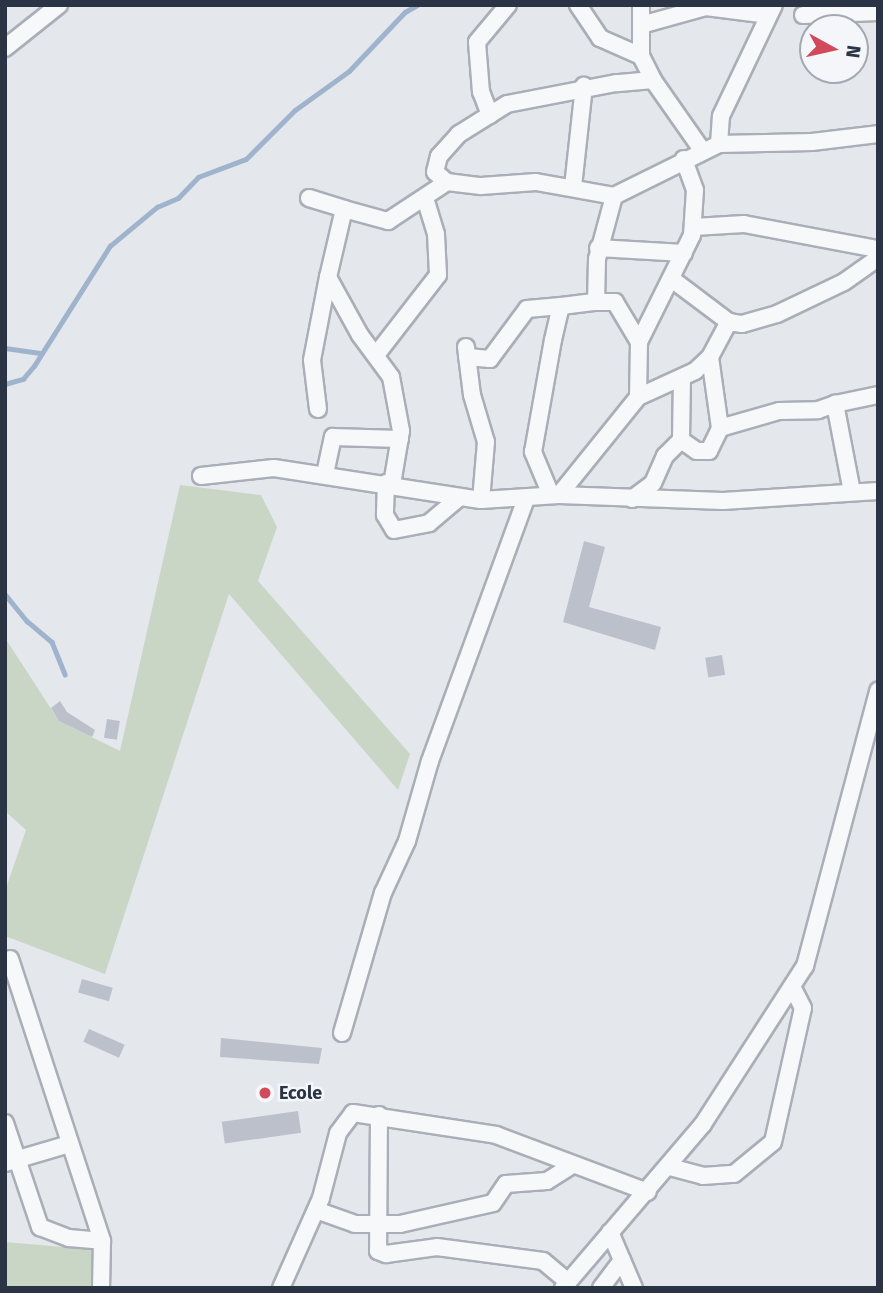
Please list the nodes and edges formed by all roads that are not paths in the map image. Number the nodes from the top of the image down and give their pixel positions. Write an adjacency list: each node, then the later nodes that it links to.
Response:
1 (59, 5): 9 (street)
2 (508, 5): 13 (street)
3 (578, 5): 10 (street)
4 (640, 5): 8 (street)
5 (771, 10): 8 (street); 15 (street)
6 (878, 12): 7 (street)
7 (828, 14)
8 (641, 25): 10 (street)
9 (5, 48)
10 (641, 56): 11 (street)
11 (653, 80): 12 (street); 16 (street)
12 (584, 86): 13 (street); 19 (street)
13 (490, 115): 18 (street)
14 (878, 134): 15 (street)
15 (719, 144): 16 (street)
16 (702, 150): 17 (street)
17 (684, 159): 20 (street); 24 (street)
18 (447, 182): 19 (street); 22 (street)
19 (573, 187): 20 (street)
20 (614, 196): 25 (street)
21 (309, 198): 23 (street)
22 (425, 198): 23 (street); 35 (street)
23 (344, 209): 29 (street)
24 (694, 227): 26 (street); 27 (street)
25 (598, 248): 27 (street); 31 (street)
26 (878, 249)
27 (684, 253): 30 (street)
28 (878, 258): 33 (street)
29 (328, 277): 35 (street); 41 (street)
30 (673, 280): 33 (street); 34 (street)
31 (596, 302): 32 (street); 34 (street)
32 (561, 306): 50 (street); 54 (street)
33 (729, 322): 36 (street)
34 (639, 342): 39 (street)
35 (376, 355): 43 (street)
36 (710, 357): 37 (street); 42 (street)
37 (682, 379): 39 (street); 44 (street)
38 (878, 396): 40 (street)
39 (638, 397): 50 (street)
40 (835, 404): 42 (street); 49 (street)
41 (318, 409)
42 (720, 428): 44 (street)
43 (400, 439): 45 (street); 47 (street)
44 (681, 440): 53 (street)
45 (325, 474): 46 (street); 47 (street)
46 (201, 476)
47 (389, 484): 51 (street); 51 (street)
48 (878, 491): 49 (street)
49 (852, 492): 53 (street)
50 (555, 495): 52 (street); 53 (street)
51 (458, 498): 54 (street)
52 (526, 498): 54 (street); 58 (street)
53 (632, 499)
54 (481, 500)
55 (878, 691): 57 (street)
56 (10, 959): 61 (street)
57 (793, 988): 64 (street); 64 (street)
58 (342, 1033)
59 (379, 1115): 63 (street); 66 (street); 67 (street)
60 (5, 1123): 62 (street)
61 (69, 1144): 62 (street); 69 (street)
62 (11, 1162): 69 (street)
63 (573, 1165): 65 (street); 67 (street)
64 (670, 1167): 65 (street)
65 (648, 1192): 68 (street)
66 (316, 1210): 67 (street); 73 (street)
67 (381, 1226): 71 (street)
68 (610, 1233): 70 (street); 71 (street)
69 (102, 1241): 72 (street)
70 (622, 1260): 74 (street); 75 (street)
71 (565, 1285)
72 (101, 1288)
73 (281, 1288)
74 (601, 1288)
75 (634, 1288)

